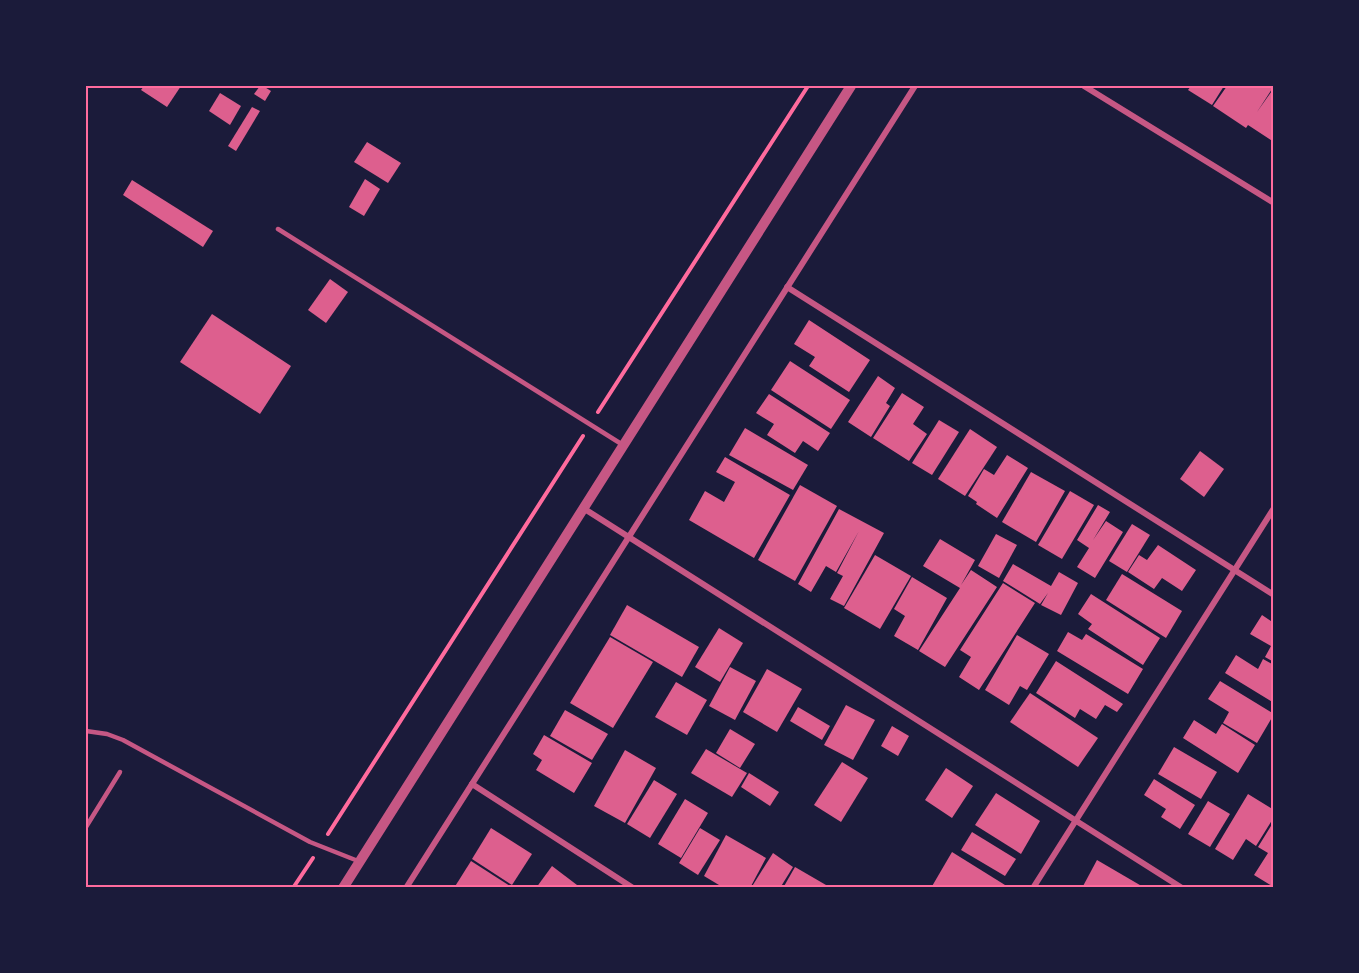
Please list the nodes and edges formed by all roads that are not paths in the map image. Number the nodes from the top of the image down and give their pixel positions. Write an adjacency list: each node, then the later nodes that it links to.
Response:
1 (851, 86): 7 (street)
2 (915, 86): 6 (street)
3 (1084, 86): 4 (street)
4 (1274, 203)
5 (278, 229): 7 (lane)
6 (787, 287): 10 (street); 11 (street)
7 (623, 445): 8 (street)
8 (583, 508): 10 (street); 18 (street)
9 (1274, 508): 11 (street)
10 (628, 537): 15 (street); 16 (street)
11 (1234, 570): 12 (street); 16 (street)
12 (1274, 594)
13 (86, 731): 18 (lane)
14 (120, 772): 17 (lane)
15 (472, 784): 20 (street); 21 (street)
16 (1076, 820): 22 (street); 23 (street)
17 (86, 827)
18 (359, 861): 19 (street)
19 (343, 888)
20 (406, 888)
21 (633, 888)
22 (1033, 888)
23 (1182, 888)

